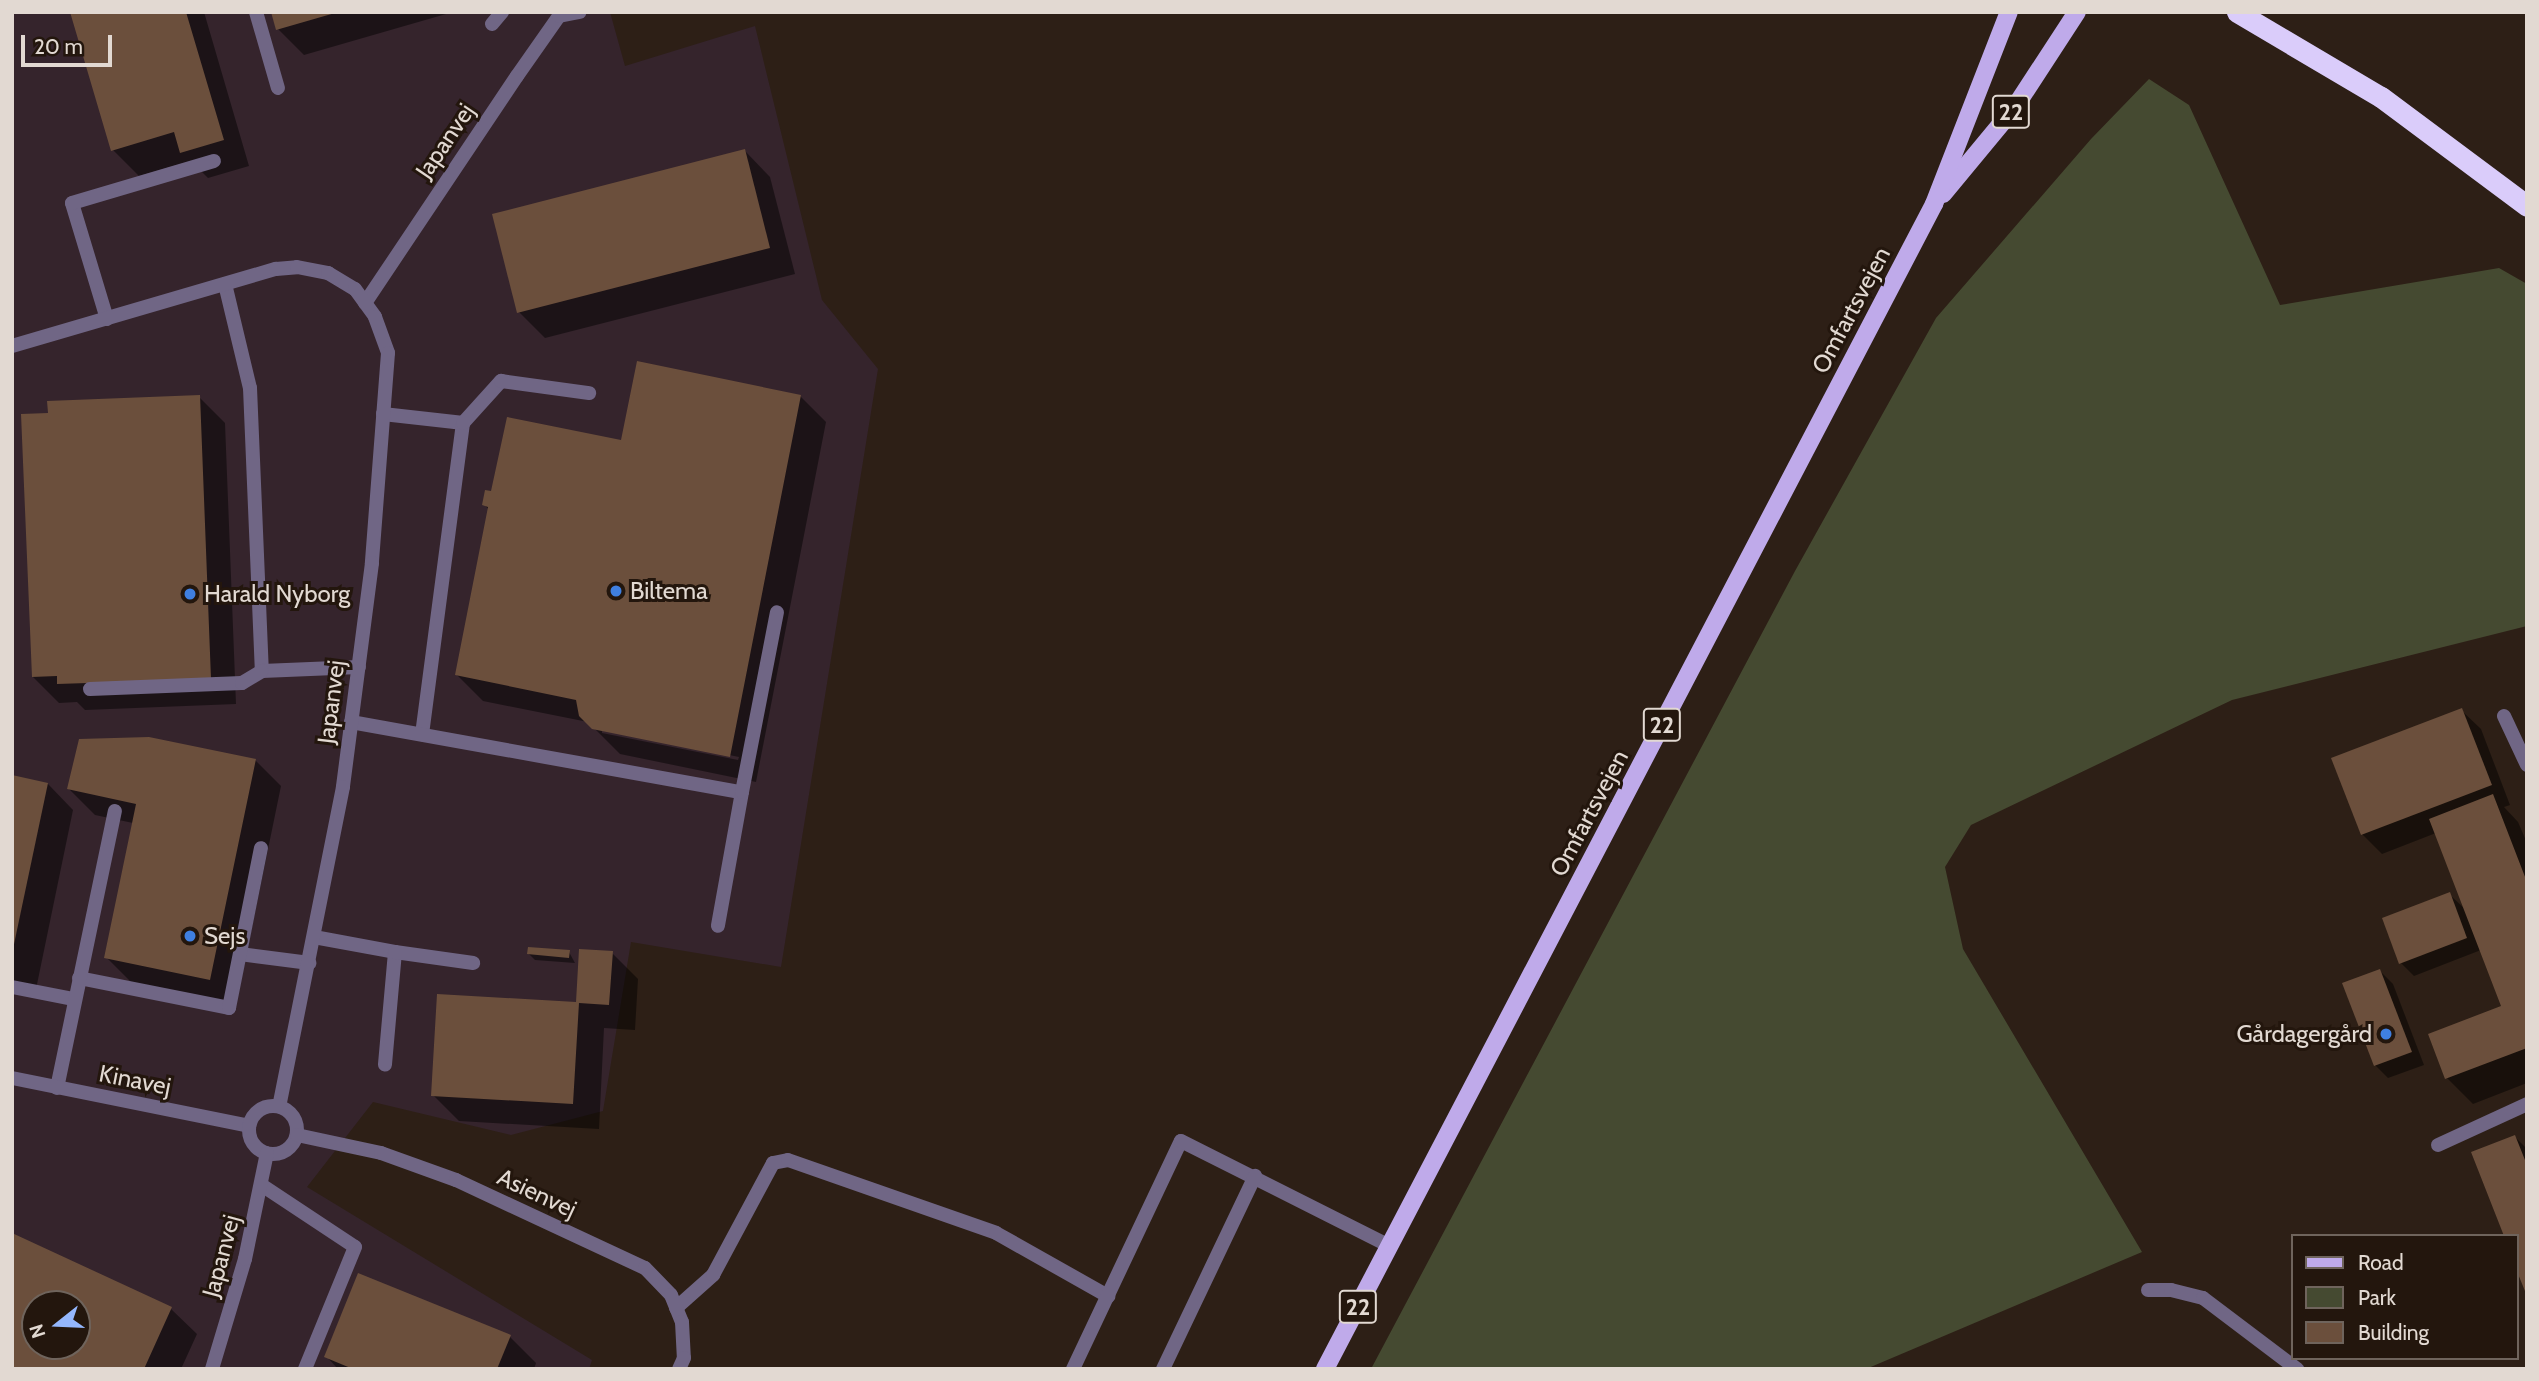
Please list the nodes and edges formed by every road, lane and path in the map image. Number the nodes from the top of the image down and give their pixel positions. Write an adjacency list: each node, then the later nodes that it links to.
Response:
1 (256, 12): 8 (street)
2 (502, 12): 7 (street)
3 (580, 12): 13 (street, Japanvej)
4 (2008, 12): 10 (main road, Omfartsvejen / 22)
5 (2077, 12): 10 (main road, Omfartsvejen / 22)
6 (2237, 12): 11 (highway)
7 (492, 24)
8 (278, 88)
9 (214, 161): 14 (street)
10 (1934, 204): 50 (main road, Omfartsvejen / 22)
11 (2527, 206)
12 (225, 284): 13 (street, Japanvej); 14 (street, Japanvej); 21 (street)
13 (365, 303): 17 (street, Japanvej)
14 (107, 319): 15 (street, Japanvej)
15 (12, 346)
16 (589, 393): 18 (street)
17 (383, 414): 18 (street); 20 (street, Japanvej)
18 (463, 422): 25 (street)
19 (777, 612): 27 (street)
20 (359, 667): 21 (street); 24 (street, Japanvej)
21 (261, 671): 22 (street)
22 (90, 689)
23 (2504, 716): 26 (street)
24 (352, 722): 25 (street); 31 (street, Japanvej)
25 (422, 734): 27 (street)
26 (2527, 765)
27 (742, 792): 30 (street)
28 (115, 811): 36 (street)
29 (261, 848): 33 (street)
30 (718, 926)
31 (314, 937): 32 (street); 34 (street, Japanvej)
32 (395, 952): 35 (street); 39 (street)
33 (240, 954): 34 (street); 36 (street)
34 (309, 963): 43 (street, Japanvej)
35 (473, 963)
36 (79, 978): 38 (street)
37 (12, 987): 38 (street)
38 (74, 999): 41 (street)
39 (385, 1065)
40 (12, 1078): 41 (street, Kinavej)
41 (57, 1088): 44 (street, Kinavej)
42 (2527, 1104): 46 (street)
43 (279, 1106): 44 (street); 45 (street)
44 (249, 1126): 47 (street)
45 (297, 1135): 47 (street); 53 (street, Asienvej)
46 (2438, 1145)
47 (267, 1153): 49 (street, Japanvej)
48 (1255, 1176): 50 (street); 52 (street); 58 (street)
49 (263, 1186): 54 (street, Japanvej); 55 (street)
50 (1390, 1246): 59 (main road, Omfartsvejen / 22)
51 (2148, 1290): 60 (street)
52 (1108, 1296): 53 (street); 57 (street)
53 (676, 1308): 56 (street, Asienvej)
54 (212, 1369)
55 (305, 1369)
56 (679, 1369)
57 (1073, 1369)
58 (1163, 1369)
59 (1325, 1369)
60 (2297, 1369)

